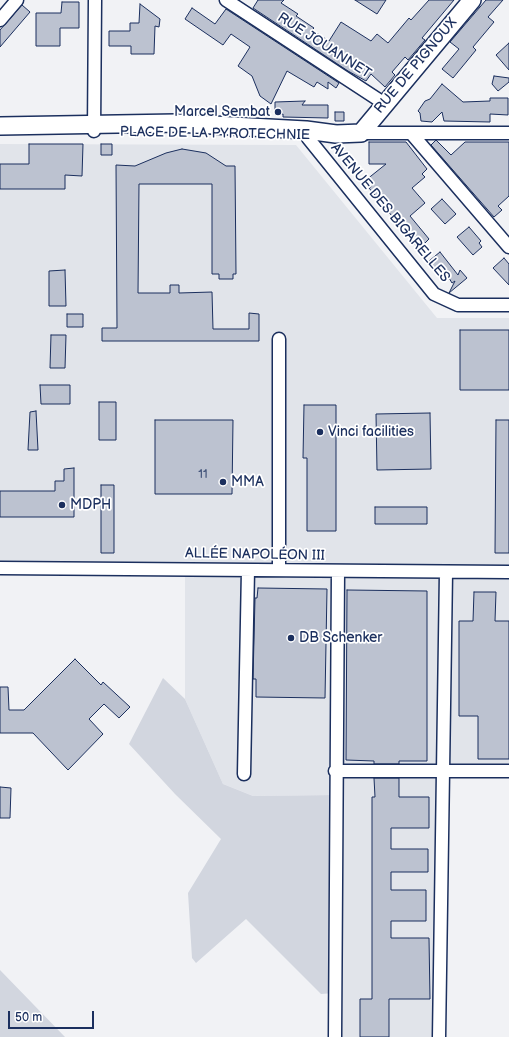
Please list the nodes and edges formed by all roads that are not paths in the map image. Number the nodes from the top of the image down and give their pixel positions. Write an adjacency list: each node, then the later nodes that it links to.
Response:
1 (17, 0): 5 (street)
2 (95, 0): 8 (street)
3 (226, 0): 6 (street, RUE JOUANNET)
4 (472, 0): 6 (main road, RUE DE PIGNOUX)
5 (0, 20)
6 (385, 104): 10 (main road, RUE DE PIGNOUX)
7 (0, 126): 8 (main road, PLACE DE LA PYROTECHNIE)
8 (94, 128): 9 (main road, PLACE DE LA PYROTECHNIE); 13 (main road, PLACE DE LA PYROTECHNIE)
9 (0, 132)
10 (361, 133): 11 (street); 13 (main road, PLACE DE LA PYROTECHNIE)
11 (411, 133): 12 (street); 14 (street)
12 (509, 133)
13 (307, 134): 15 (street, AVENUE DES BIGARELLES)
14 (509, 247)
15 (509, 305)
16 (279, 339): 19 (street)
17 (0, 568): 18 (street, ALLÉE NAPOLÉON III)
18 (248, 570): 19 (street, ALLÉE NAPOLÉON III); 26 (street)
19 (279, 570): 20 (street, ALLÉE NAPOLÉON III)
20 (338, 571): 21 (street, ALLÉE NAPOLÉON III); 23 (street)
21 (446, 572): 22 (street, ALLÉE NAPOLÉON III); 24 (street)
22 (509, 572)
23 (336, 771): 24 (street); 27 (street)
24 (442, 771): 25 (street); 28 (street)
25 (509, 771)
26 (244, 774)
27 (335, 1037)
28 (440, 1037)

